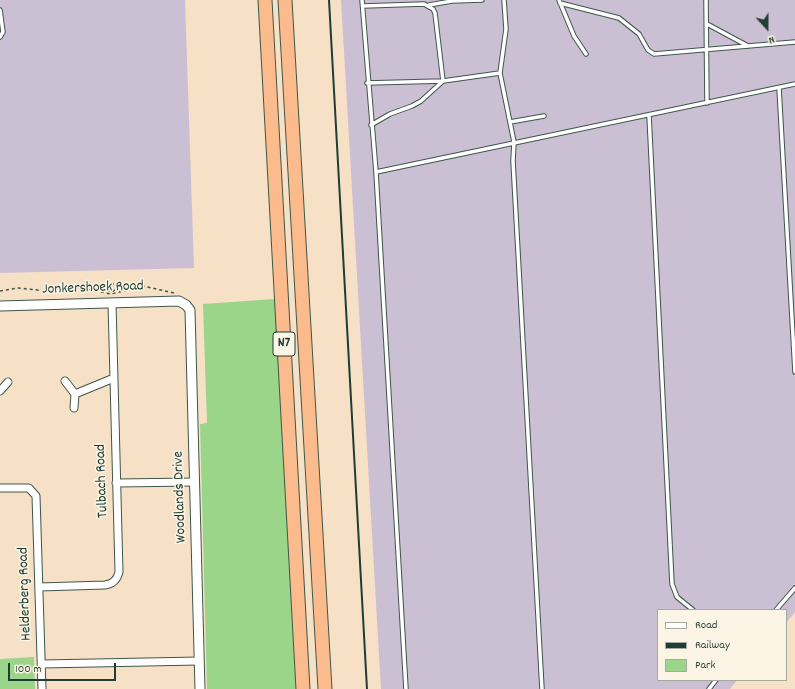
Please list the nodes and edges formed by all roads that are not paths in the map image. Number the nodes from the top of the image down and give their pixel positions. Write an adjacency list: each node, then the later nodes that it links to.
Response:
1 (264, 0): 51 (highway, N7)
2 (285, 0): 52 (highway, N7)
3 (362, 0): 9 (lane)
4 (482, 0): 8 (lane)
5 (504, 0): 17 (lane)
6 (706, 0): 11 (lane)
7 (560, 1): 15 (lane); 16 (lane)
8 (429, 5): 9 (lane); 18 (lane)
9 (363, 6): 19 (lane)
10 (0, 10): 12 (lane)
11 (706, 24): 14 (lane); 15 (lane)
12 (0, 37)
13 (795, 42): 14 (lane)
14 (748, 46): 15 (lane)
15 (706, 50): 22 (lane)
16 (586, 54)
17 (500, 73): 18 (lane); 25 (lane)
18 (443, 81): 19 (lane); 26 (lane)
19 (367, 84): 26 (lane)
20 (795, 84): 21 (lane)
21 (779, 88): 22 (lane); 32 (lane)
22 (707, 103): 23 (lane)
23 (649, 115): 27 (lane); 44 (lane)
24 (544, 116): 25 (lane)
25 (510, 122): 27 (lane)
26 (372, 125): 28 (lane)
27 (514, 142): 28 (lane); 54 (lane)
28 (376, 172): 53 (lane)
29 (112, 303): 30 (street, Jonkershoek Road); 31 (street, Jonkershoek Road); 33 (street, Tulbach Road)
30 (186, 305): 39 (street, Woodlands Drive)
31 (0, 306)
32 (795, 372)
33 (114, 378): 37 (street); 40 (street, Tulbach Road)
34 (65, 381): 37 (street)
35 (8, 382): 36 (street)
36 (0, 391)
37 (75, 394): 38 (street)
38 (74, 408)
39 (194, 482): 40 (street); 46 (street, Woodlands Drive)
40 (116, 483): 42 (street, Tulbach Road)
41 (0, 488): 42 (street, Helderberg Road)
42 (39, 587): 47 (street, Helderberg Road)
43 (795, 588): 45 (lane)
44 (692, 609)
45 (777, 609)
46 (200, 660): 47 (street); 50 (street, Woodlands Drive)
47 (42, 664): 49 (street, Helderberg Road)
48 (715, 681): 55 (lane)
49 (42, 689)
50 (200, 689)
51 (303, 689)
52 (325, 689)
53 (406, 689)
54 (542, 689)
55 (709, 689)

